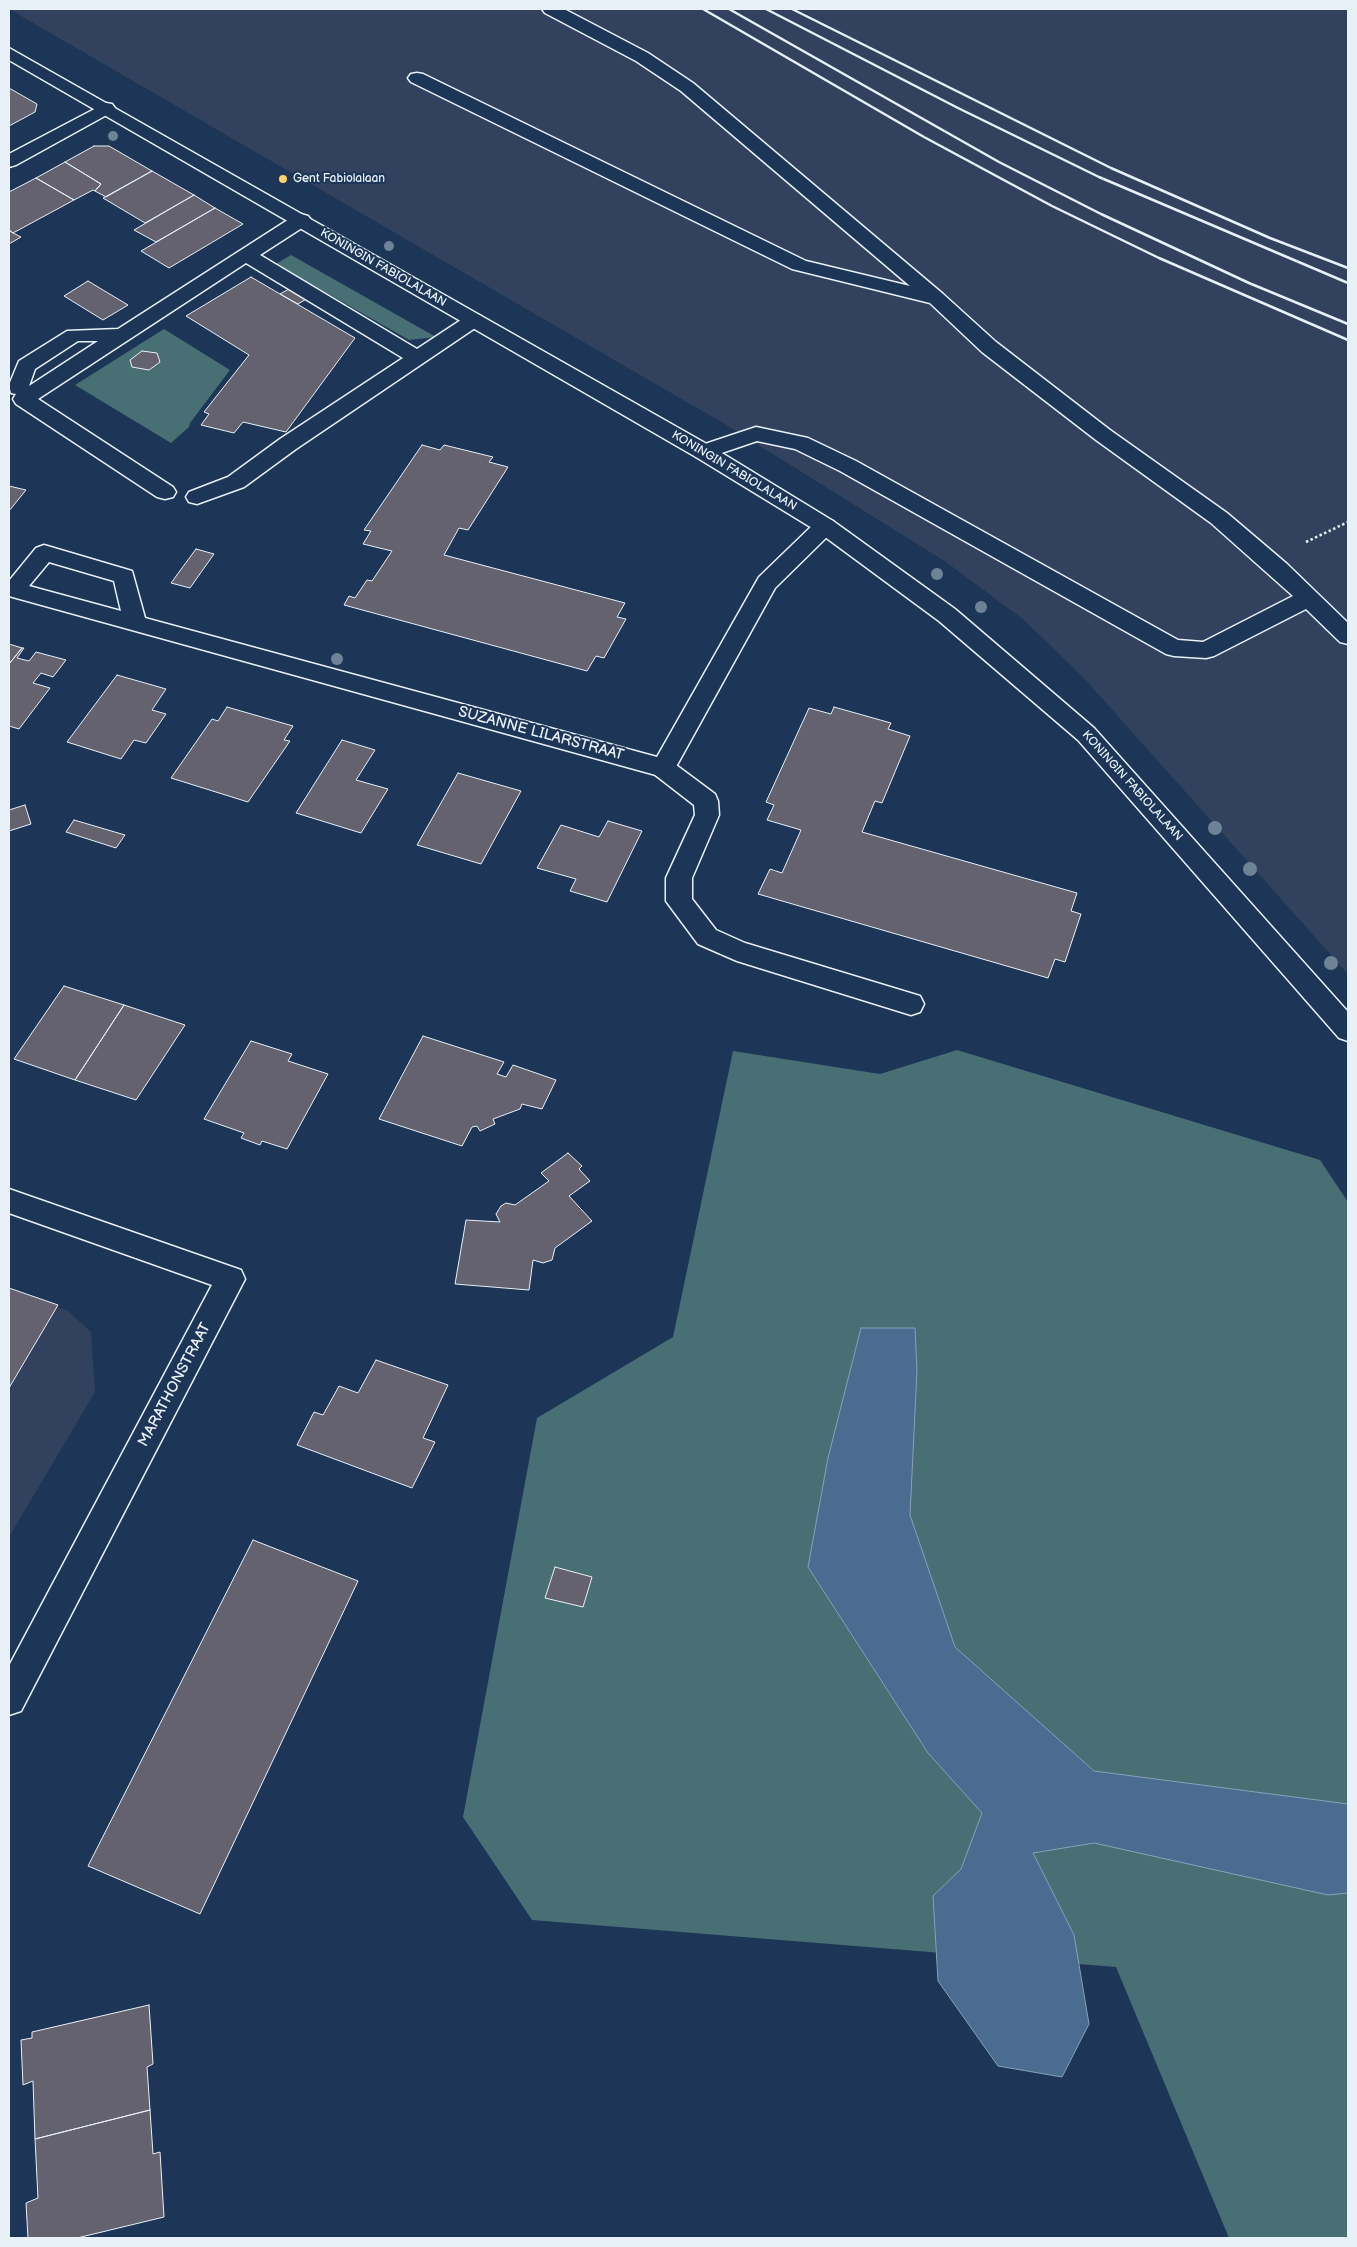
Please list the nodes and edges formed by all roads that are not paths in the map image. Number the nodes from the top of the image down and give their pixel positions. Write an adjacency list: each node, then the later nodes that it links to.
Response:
1 (551, 9): 8 (street)
2 (9, 53): 4 (street, KONINGIN FABIOLALAAN)
3 (417, 78): 8 (street)
4 (106, 108): 5 (street); 6 (street, KONINGIN FABIOLALAAN)
5 (9, 161)
6 (301, 220): 7 (street); 9 (street, KONINGIN FABIOLALAAN)
7 (246, 255): 10 (street); 11 (street)
8 (936, 298): 17 (street)
9 (474, 320): 11 (street); 13 (street, KONINGIN FABIOLALAAN)
10 (122, 335): 12 (street); 14 (street)
11 (417, 358): 15 (street)
12 (18, 388)
13 (704, 452): 16 (street, KONINGIN FABIOLALAAN); 17 (street)
14 (165, 492)
15 (197, 497)
16 (825, 526): 20 (street); 22 (street, KONINGIN FABIOLALAAN)
17 (1308, 598): 19 (street)
18 (135, 622): 18 (street, SUZANNE LILARSTRAAT); 20 (street, SUZANNE LILARSTRAAT)
19 (1348, 636)
20 (663, 768): 21 (street)
21 (911, 1004)
22 (1348, 1030)
23 (9, 1201): 24 (street, MARATHONSTRAAT)
24 (9, 1699)

